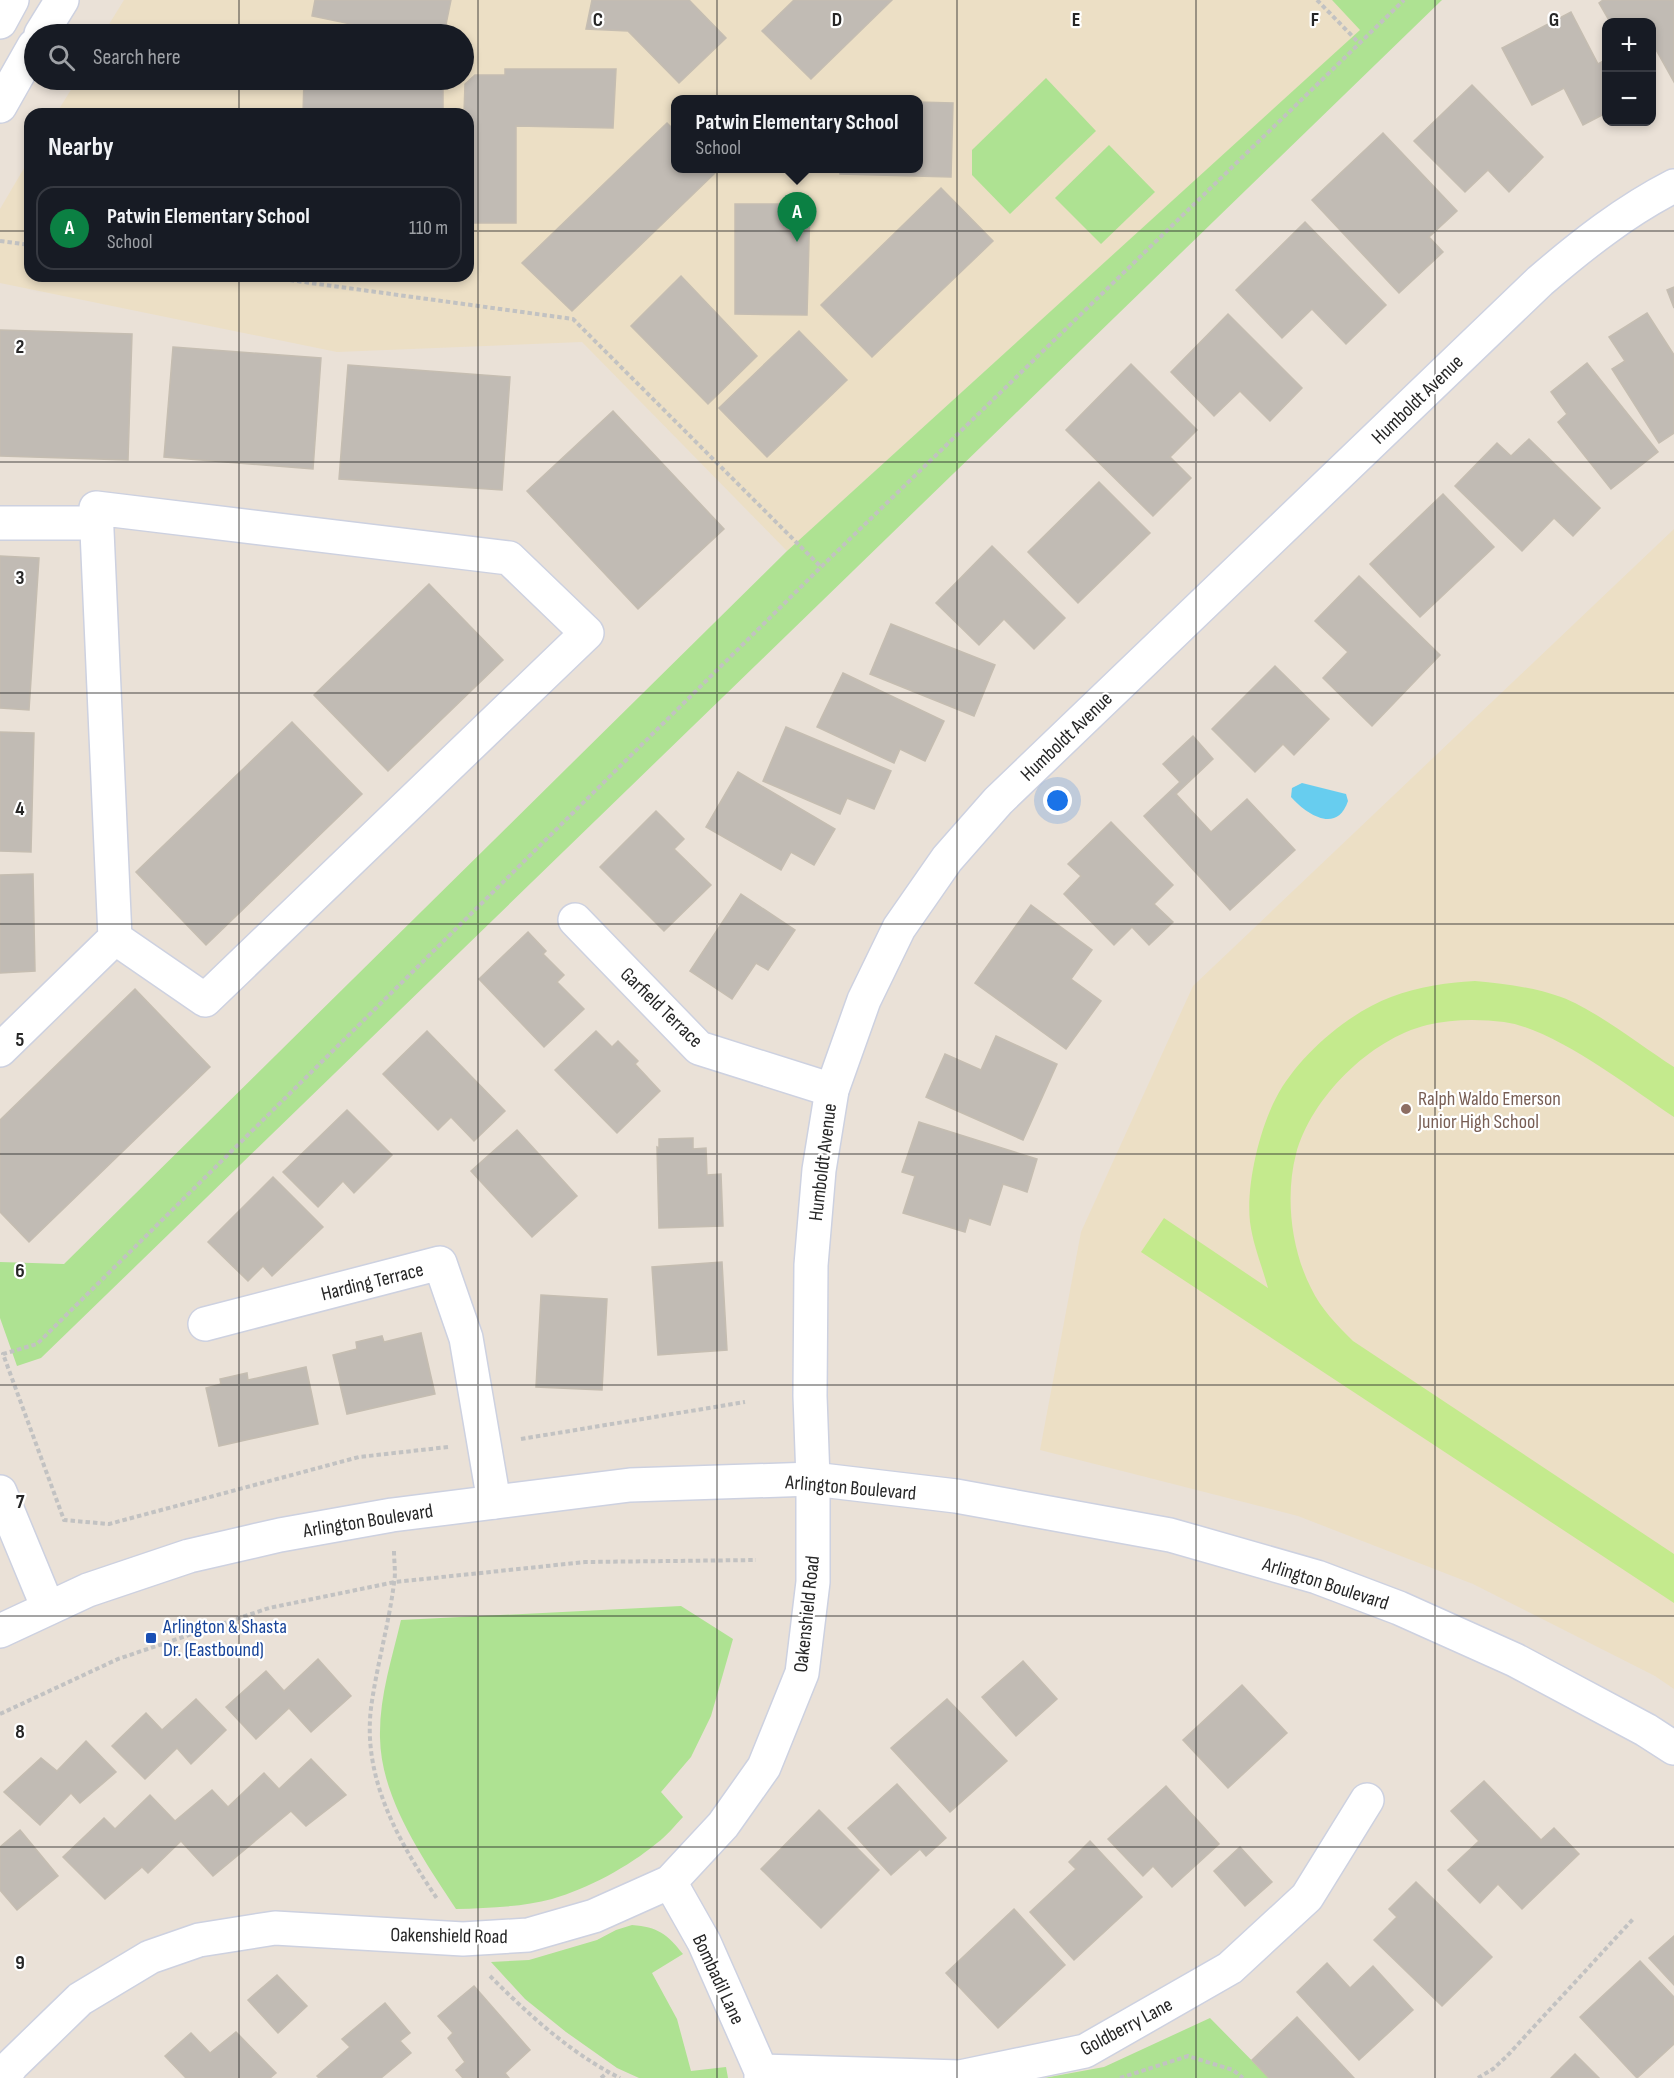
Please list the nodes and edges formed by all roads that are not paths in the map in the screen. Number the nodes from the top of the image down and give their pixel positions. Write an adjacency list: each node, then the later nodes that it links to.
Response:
1 (12, 0): 3 (street)
2 (62, 0): 4 (street)
3 (0, 22)
4 (47, 24)
5 (24, 64): 6 (street)
6 (0, 106)
7 (1674, 186): 13 (street, Humboldt Avenue)
8 (0, 523): 9 (street)
9 (97, 523): 11 (street); 11 (street)
10 (575, 920): 13 (street, Garfield Terrace)
11 (115, 938): 12 (street)
12 (0, 1050)
13 (832, 1090): 15 (street, Humboldt Avenue)
14 (205, 1324): 17 (street, Harding Terrace)
15 (813, 1479): 17 (street, Arlington Boulevard); 20 (street, Arlington Boulevard); 22 (street, Oakenshield Road)
16 (0, 1492): 18 (street)
17 (494, 1502): 18 (street, Arlington Boulevard)
18 (48, 1608): 19 (street, Arlington Boulevard)
19 (0, 1631)
20 (1674, 1748)
21 (1367, 1800): 23 (street, Goldberry Lane)
22 (670, 1882): 23 (street, Bombadil Lane); 24 (street, Oakenshield Road)
23 (761, 2074)
24 (3, 2078)

